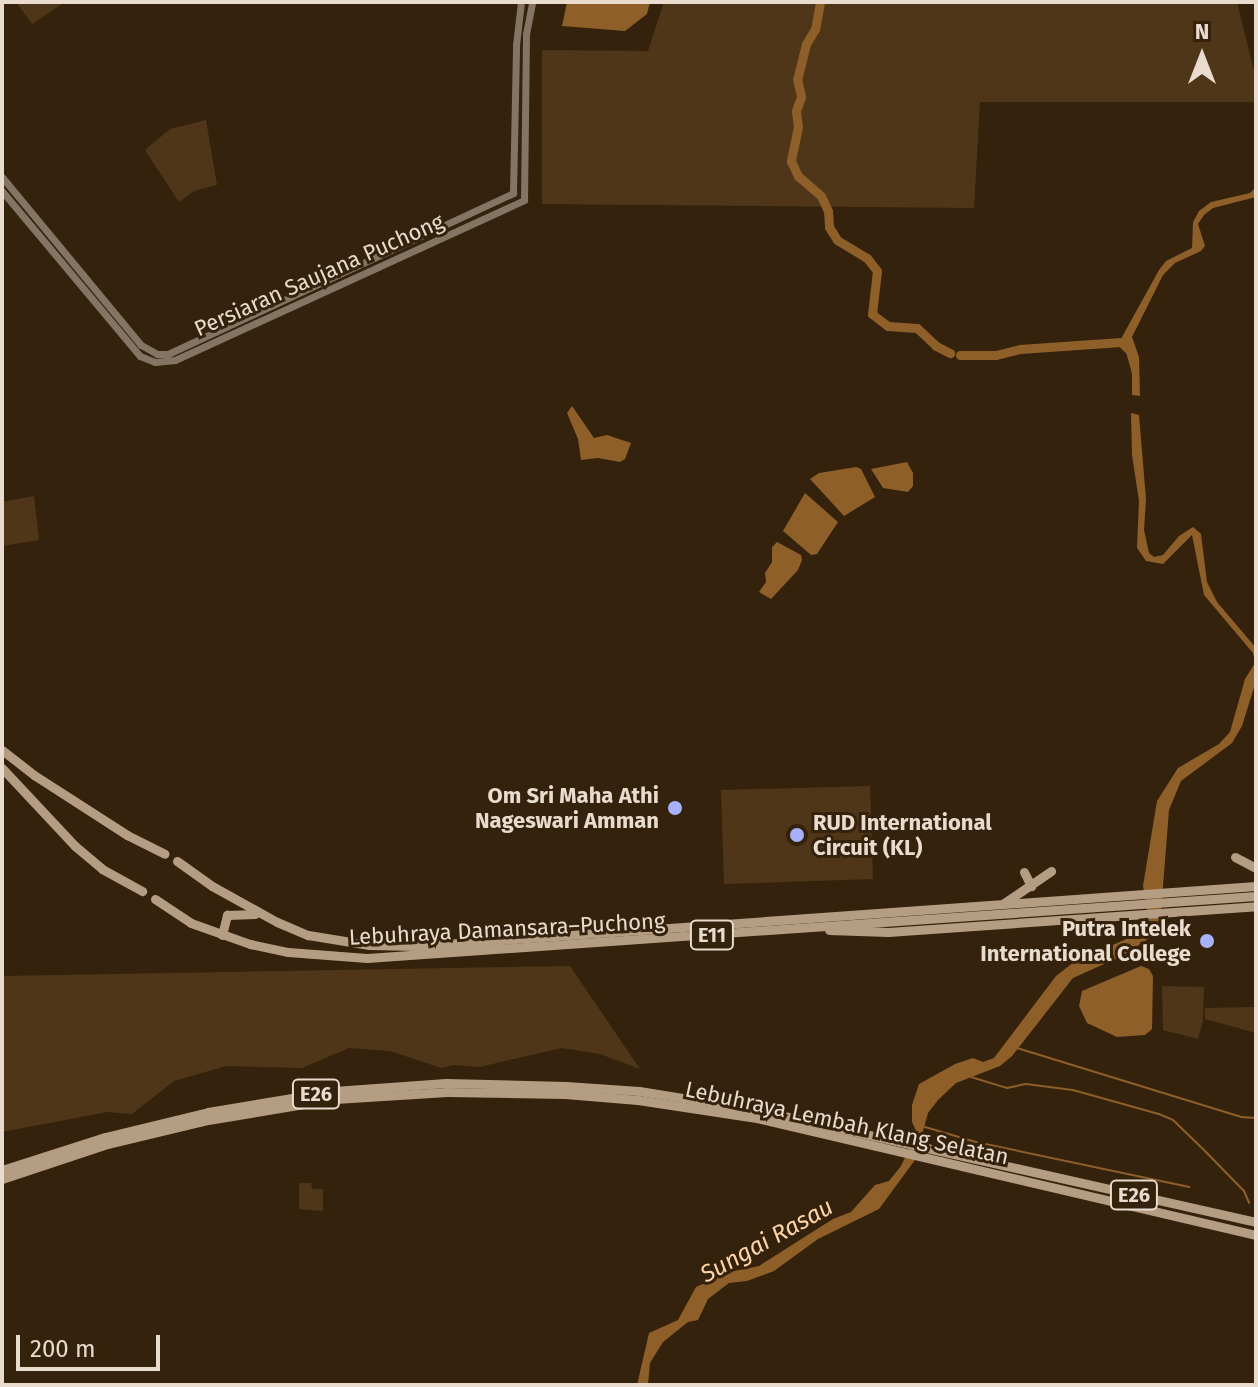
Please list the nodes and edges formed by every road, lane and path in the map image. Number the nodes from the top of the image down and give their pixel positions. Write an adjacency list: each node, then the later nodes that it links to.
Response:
1 (521, 2): 4 (street, Persiaran Saujana Puchong)
2 (532, 2): 3 (street, Persiaran Saujana Puchong)
3 (526, 34): 4 (street); 5 (street, Persiaran Saujana Puchong)
4 (516, 45): 5 (street); 6 (street, Persiaran Saujana Puchong)
5 (525, 53): 7 (street, Persiaran Saujana Puchong)
6 (2, 177)
7 (2, 191)
8 (2, 750): 10 (highway)
9 (2, 768): 18 (highway)
10 (165, 854)
11 (1235, 857): 13 (highway)
12 (177, 861): 25 (highway, Lebuhraya Damansara–Puchong / E11)
13 (1256, 868)
14 (1051, 871): 16 (highway)
15 (1024, 872): 16 (highway)
16 (1031, 886): 22 (highway)
17 (1256, 886): 21 (highway, Lebuhraya Damansara–Puchong / E11)
18 (142, 891)
19 (1256, 896): 24 (highway)
20 (155, 899): 26 (highway, Lebuhraya Damansara–Puchong / E11)
21 (1140, 904): 22 (highway, Lebuhraya Damansara–Puchong / E11); 24 (highway); 26 (highway, Lebuhraya Damansara–Puchong / E11)
22 (1001, 905): 25 (highway, Lebuhraya Damansara–Puchong / E11)
23 (1256, 906): 24 (highway)
24 (1172, 907)
25 (267, 917): 26 (highway)
26 (222, 935)
27 (638, 1095): 28 (highway, Lebuhraya Lembah Klang Selatan / E26); 30 (highway, Lebuhraya Lembah Klang Selatan / E26); 31 (highway, Lebuhraya Lembah Klang Selatan / E26)
28 (688, 1102): 29 (highway, Lebuhraya Lembah Klang Selatan / E26); 29 (highway, Lebuhraya Lembah Klang Selatan / E26)
29 (935, 1155): 32 (highway, Lebuhraya Lembah Klang Selatan / E26); 33 (highway, Lebuhraya Lembah Klang Selatan / E26)
30 (2, 1170)
31 (2, 1179)
32 (1256, 1222)
33 (1256, 1235)

